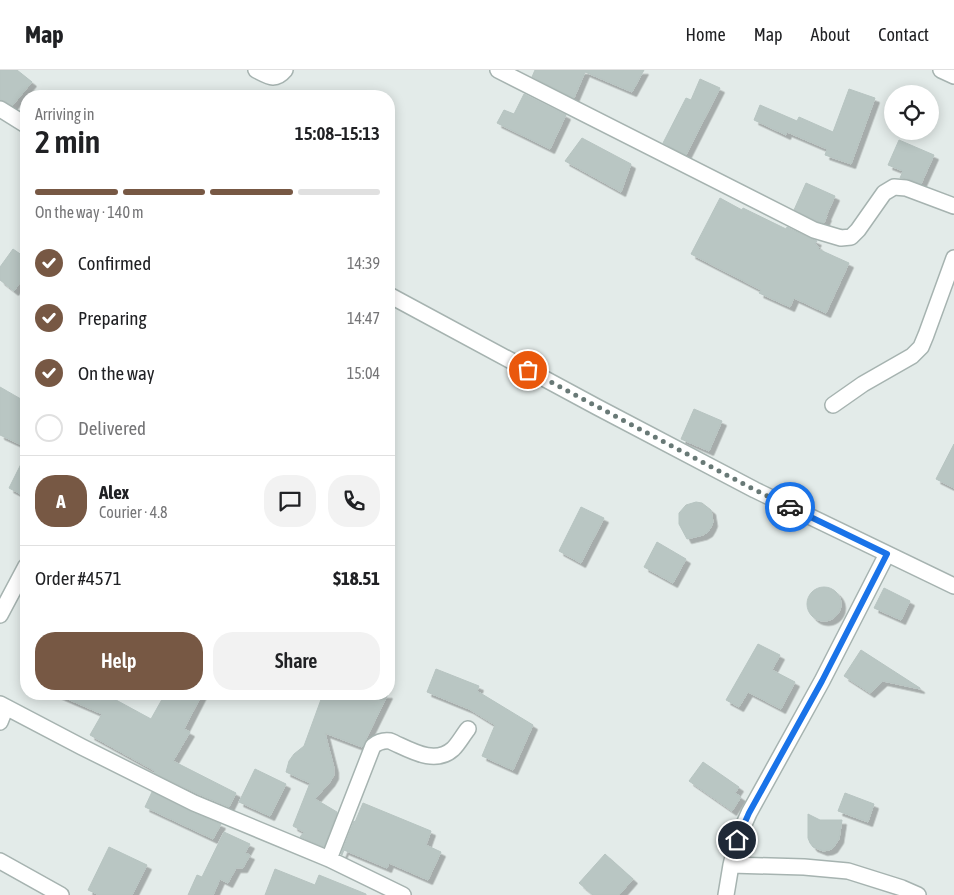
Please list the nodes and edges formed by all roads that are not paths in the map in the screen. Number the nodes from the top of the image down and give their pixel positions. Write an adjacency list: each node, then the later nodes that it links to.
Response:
1 (256, 70): 2 (street)
2 (285, 70)
3 (498, 70): 8 (street)
4 (941, 70): 5 (street)
5 (954, 76)
6 (0, 109): 7 (street)
7 (20, 121)
8 (954, 206)
9 (954, 258): 11 (street)
10 (395, 298): 12 (street)
11 (833, 405)
12 (887, 554): 14 (street); 21 (street)
13 (20, 577): 15 (street)
14 (954, 586)
15 (0, 615)
16 (3, 705): 17 (street); 19 (street)
17 (0, 722)
18 (468, 729): 19 (street)
19 (329, 859): 23 (street)
20 (0, 861): 22 (street)
21 (731, 864): 24 (street); 25 (street)
22 (61, 895)
23 (403, 895)
24 (726, 895)
25 (918, 895)

